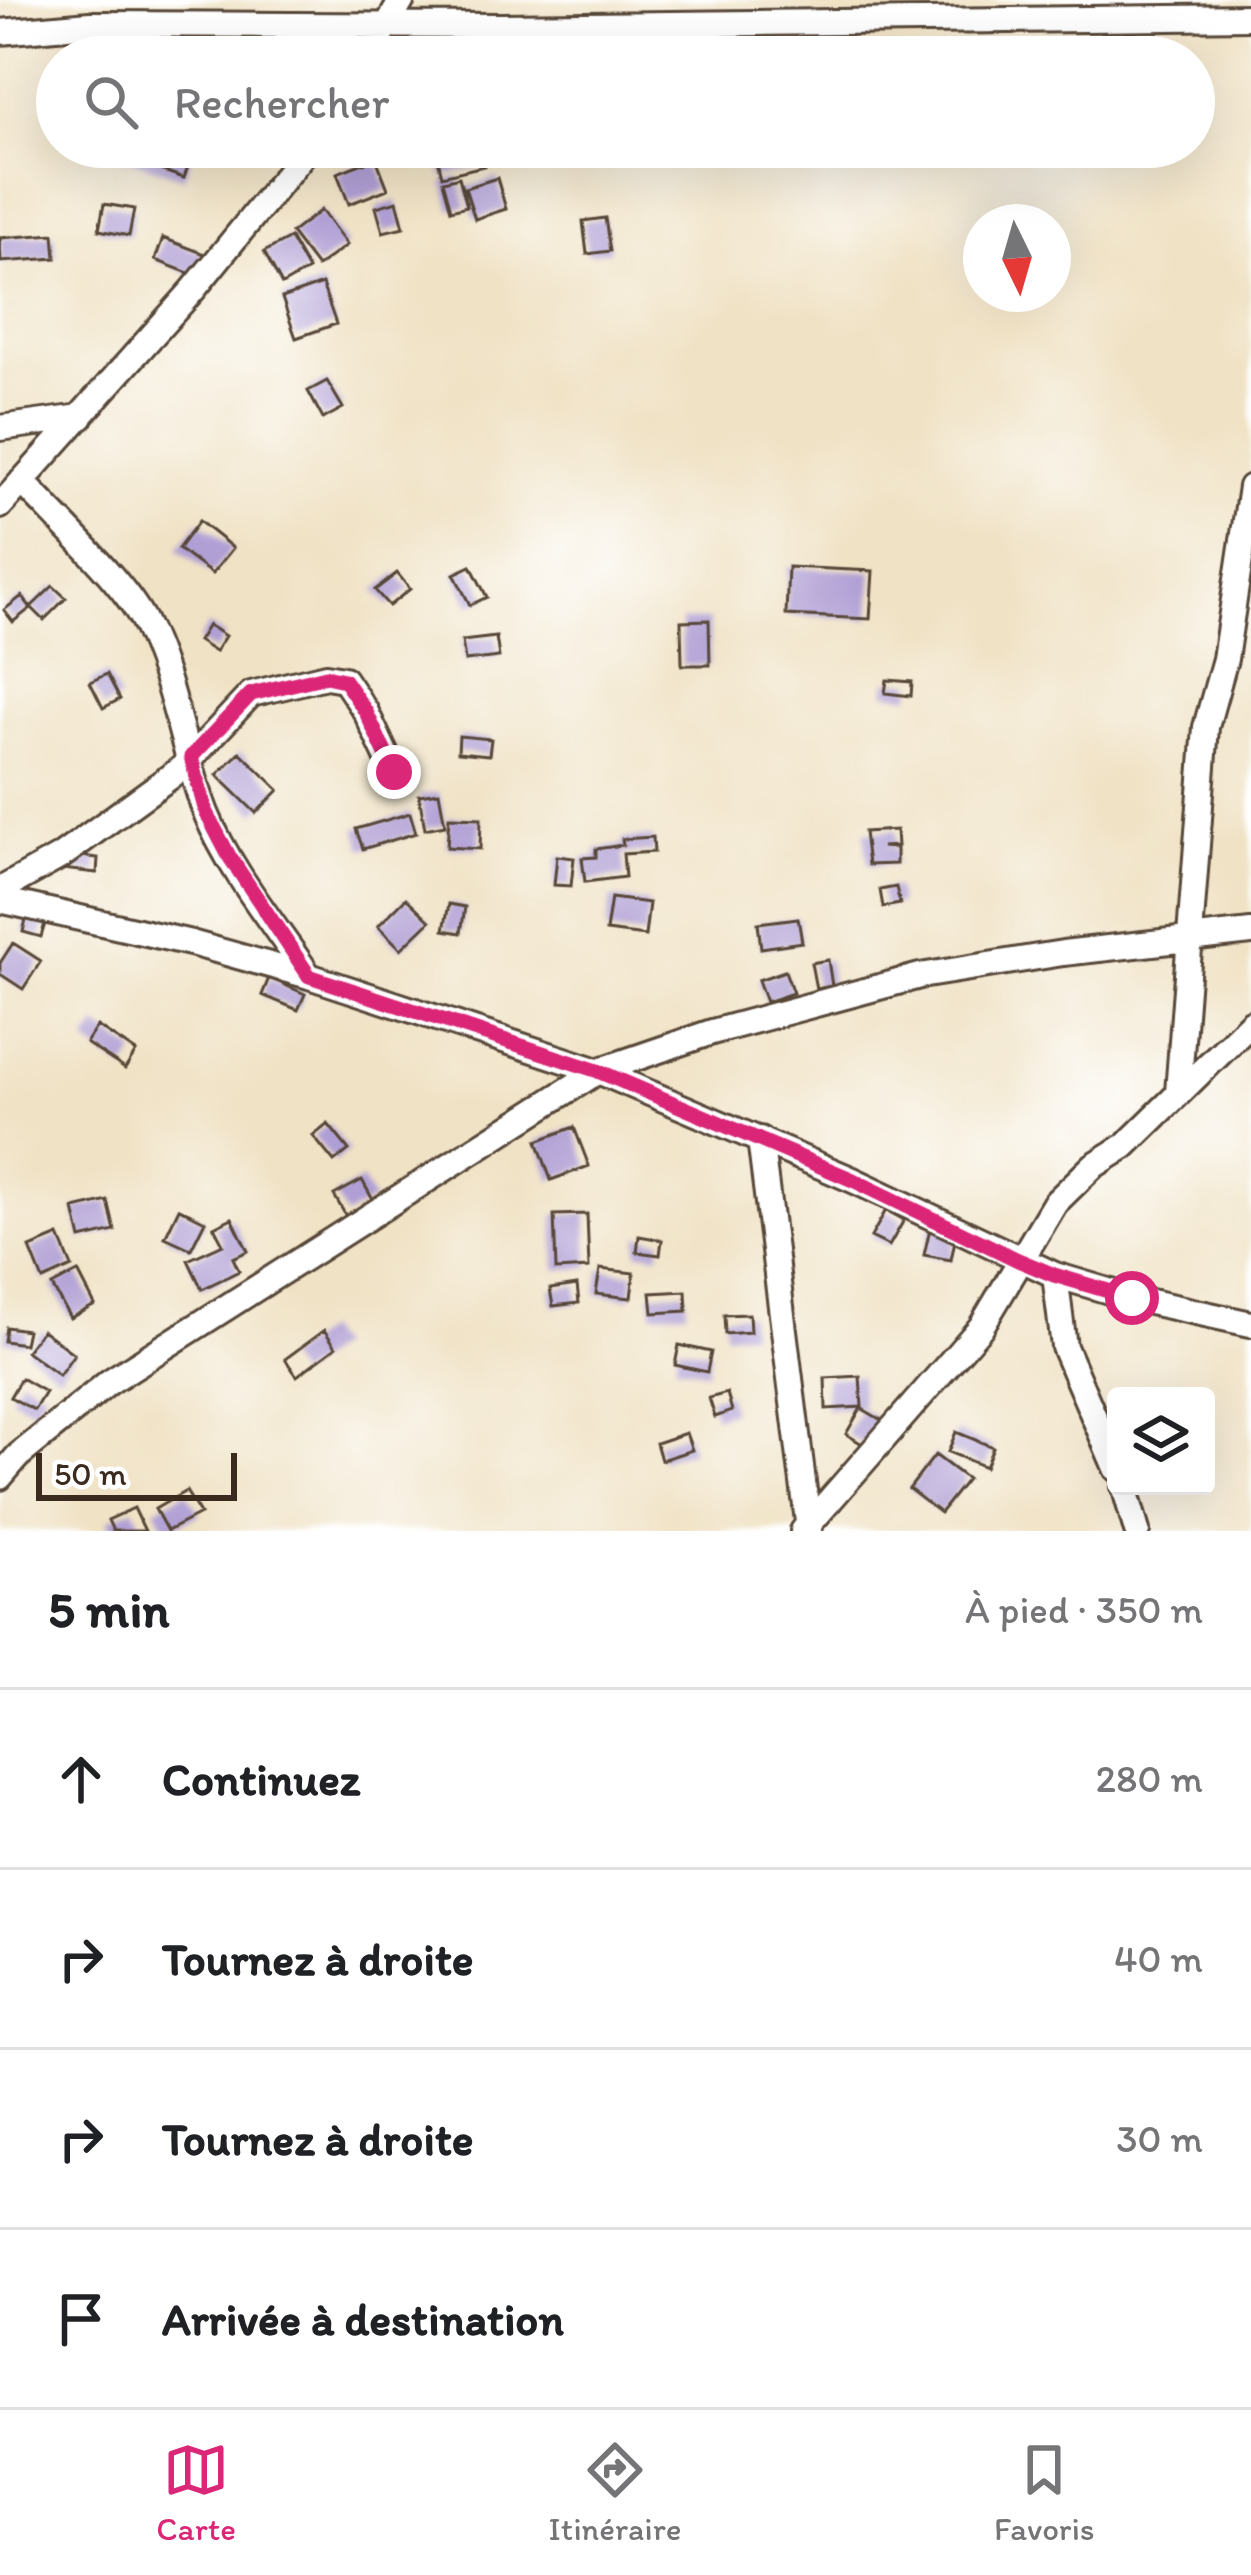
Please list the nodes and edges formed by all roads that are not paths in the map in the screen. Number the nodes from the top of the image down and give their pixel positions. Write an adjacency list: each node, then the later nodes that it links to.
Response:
1 (402, 0): 3 (street)
2 (1251, 17): 3 (street)
3 (389, 23): 4 (street); 5 (street)
4 (0, 32)
5 (381, 36)
6 (292, 168): 7 (street)
7 (81, 417): 8 (street); 9 (street)
8 (0, 428)
9 (22, 481): 11 (street); 12 (street)
10 (1251, 487): 17 (street)
11 (0, 506)
12 (191, 757): 13 (street); 14 (street); 18 (street)
13 (394, 772)
14 (0, 890)
15 (0, 900): 18 (street)
16 (1251, 932): 17 (street)
17 (1190, 937): 20 (street); 21 (street)
18 (309, 976): 20 (street)
19 (1251, 1023): 21 (street)
20 (598, 1071): 22 (street); 27 (street)
21 (1178, 1093): 23 (street)
22 (760, 1139): 23 (street); 29 (street)
23 (1018, 1260): 24 (street); 29 (street)
24 (1054, 1275): 25 (street); 26 (street)
25 (1251, 1324)
26 (1107, 1447)
27 (0, 1477)
28 (1127, 1495): 30 (street)
29 (807, 1528)
30 (1137, 1531)

